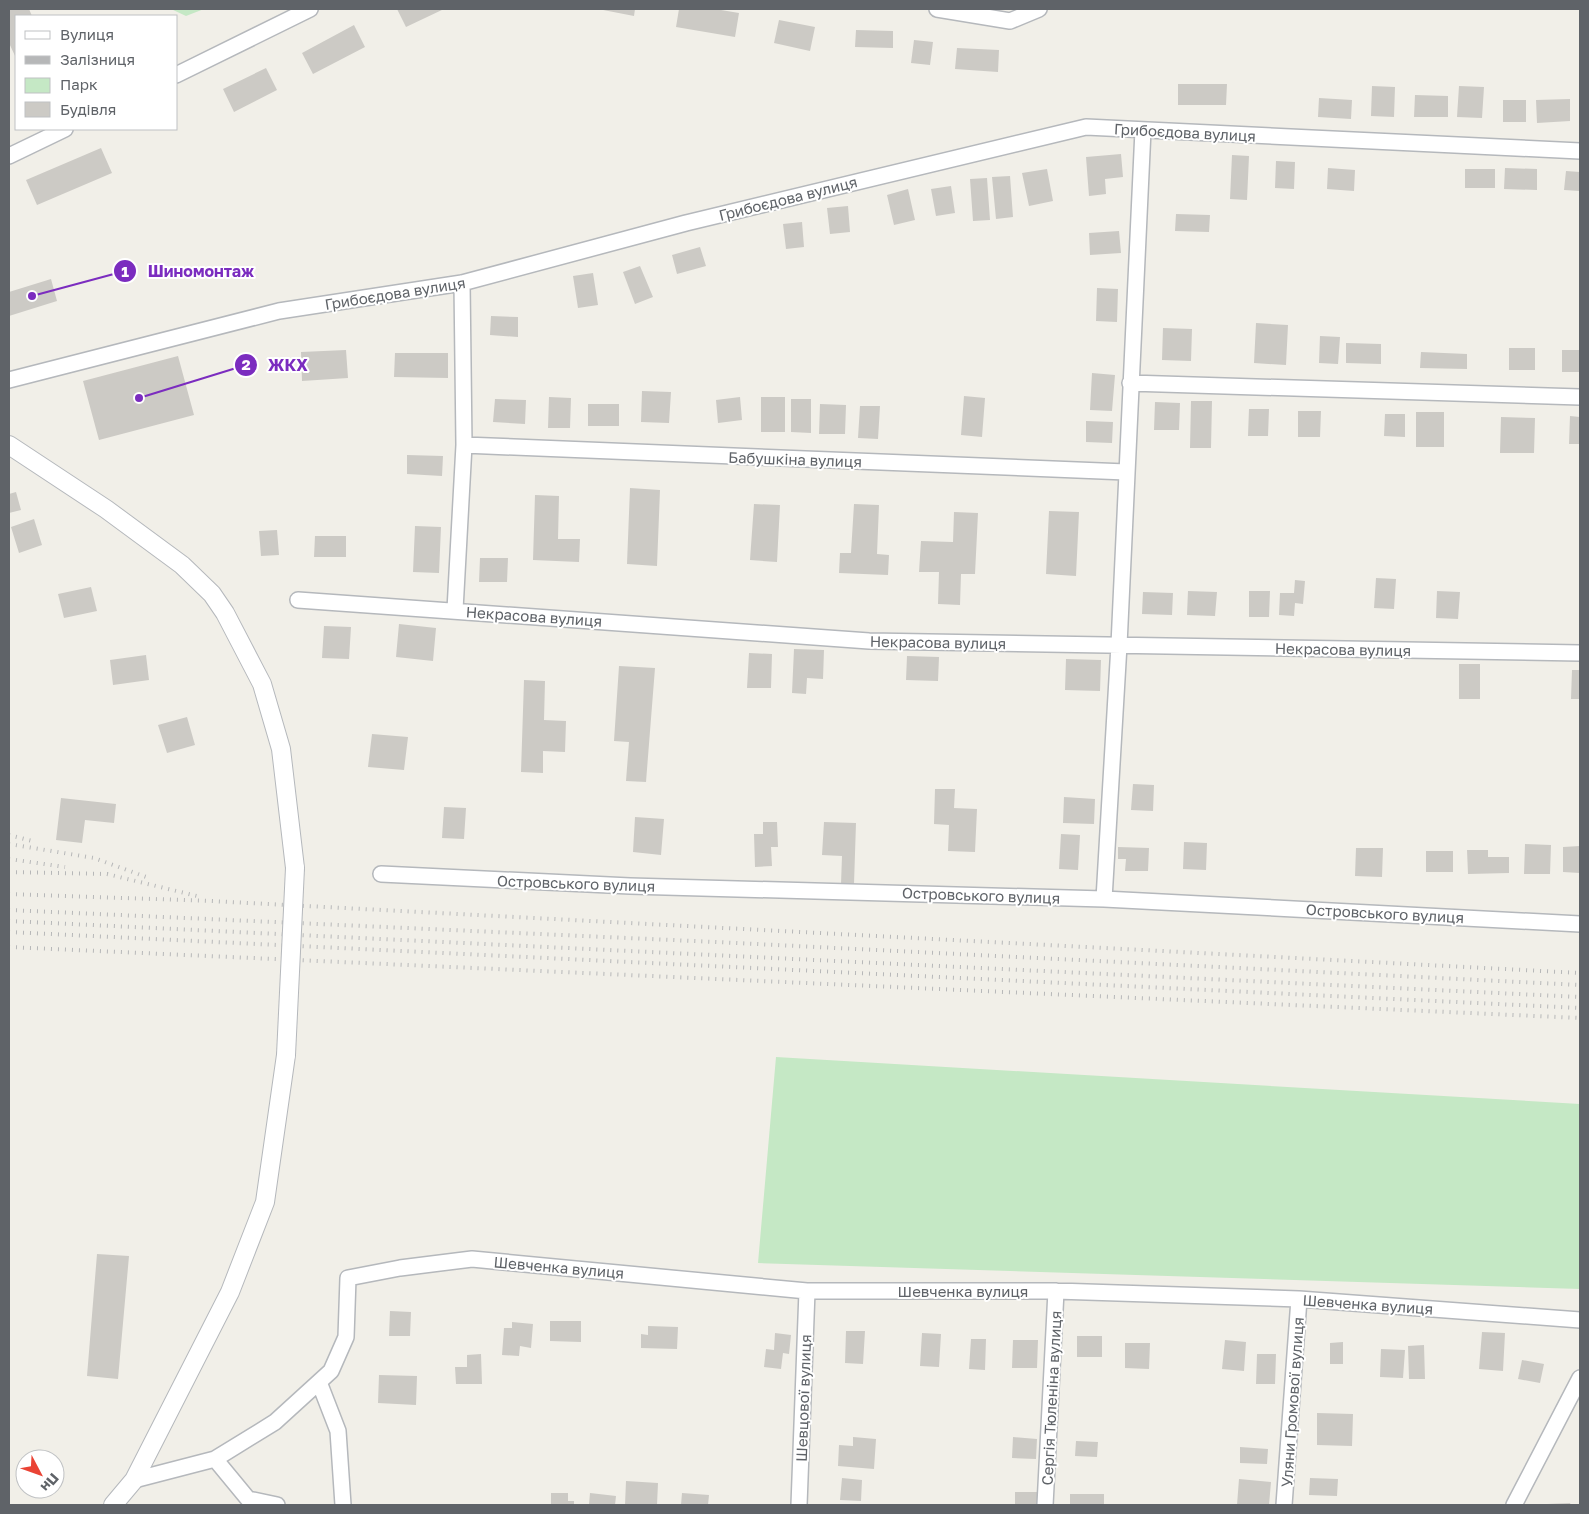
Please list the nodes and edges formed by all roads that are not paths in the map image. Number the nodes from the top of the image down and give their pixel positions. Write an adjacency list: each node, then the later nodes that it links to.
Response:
1 (310, 9): 4 (street)
2 (937, 9): 3 (street)
3 (1039, 9)
4 (178, 74)
5 (63, 130): 8 (street)
6 (1143, 130): 7 (street, Грибоєдова вулиця); 9 (street, Грибоєдова вулиця); 11 (street)
7 (1580, 151)
8 (9, 156)
9 (462, 283): 10 (street, Грибоєдова вулиця); 14 (street)
10 (9, 380)
11 (1130, 383): 12 (street); 15 (street)
12 (1580, 397)
13 (9, 445): 30 (street, bridge)
14 (464, 445): 15 (street, Бабушкіна вулиця); 17 (street)
15 (1126, 472): 18 (street)
16 (298, 600): 17 (street, Некрасова вулиця)
17 (455, 610): 18 (street, Некрасова вулиця)
18 (1119, 645): 19 (street, Некрасова вулиця); 21 (street)
19 (1580, 653)
20 (380, 874): 21 (street, Островського вулиця)
21 (1104, 899): 22 (street, Островського вулиця)
22 (1580, 924)
23 (807, 1291): 24 (street, Шевченка вулиця); 28 (street, Шевченка вулиця); 34 (street, Шевцової вулиця)
24 (1056, 1291): 25 (street, Шевченка вулиця); 35 (street, Сергія Тюленіна вулиця)
25 (1300, 1299): 26 (street, Шевченка вулиця); 36 (street, Уляни Громової вулиця)
26 (1580, 1320)
27 (1580, 1378): 37 (street)
28 (319, 1382): 29 (street); 33 (street)
29 (215, 1459): 30 (street); 32 (street)
30 (134, 1480): 31 (street)
31 (113, 1505)
32 (277, 1505)
33 (343, 1505)
34 (799, 1505)
35 (1046, 1505)
36 (1284, 1505)
37 (1514, 1505)

